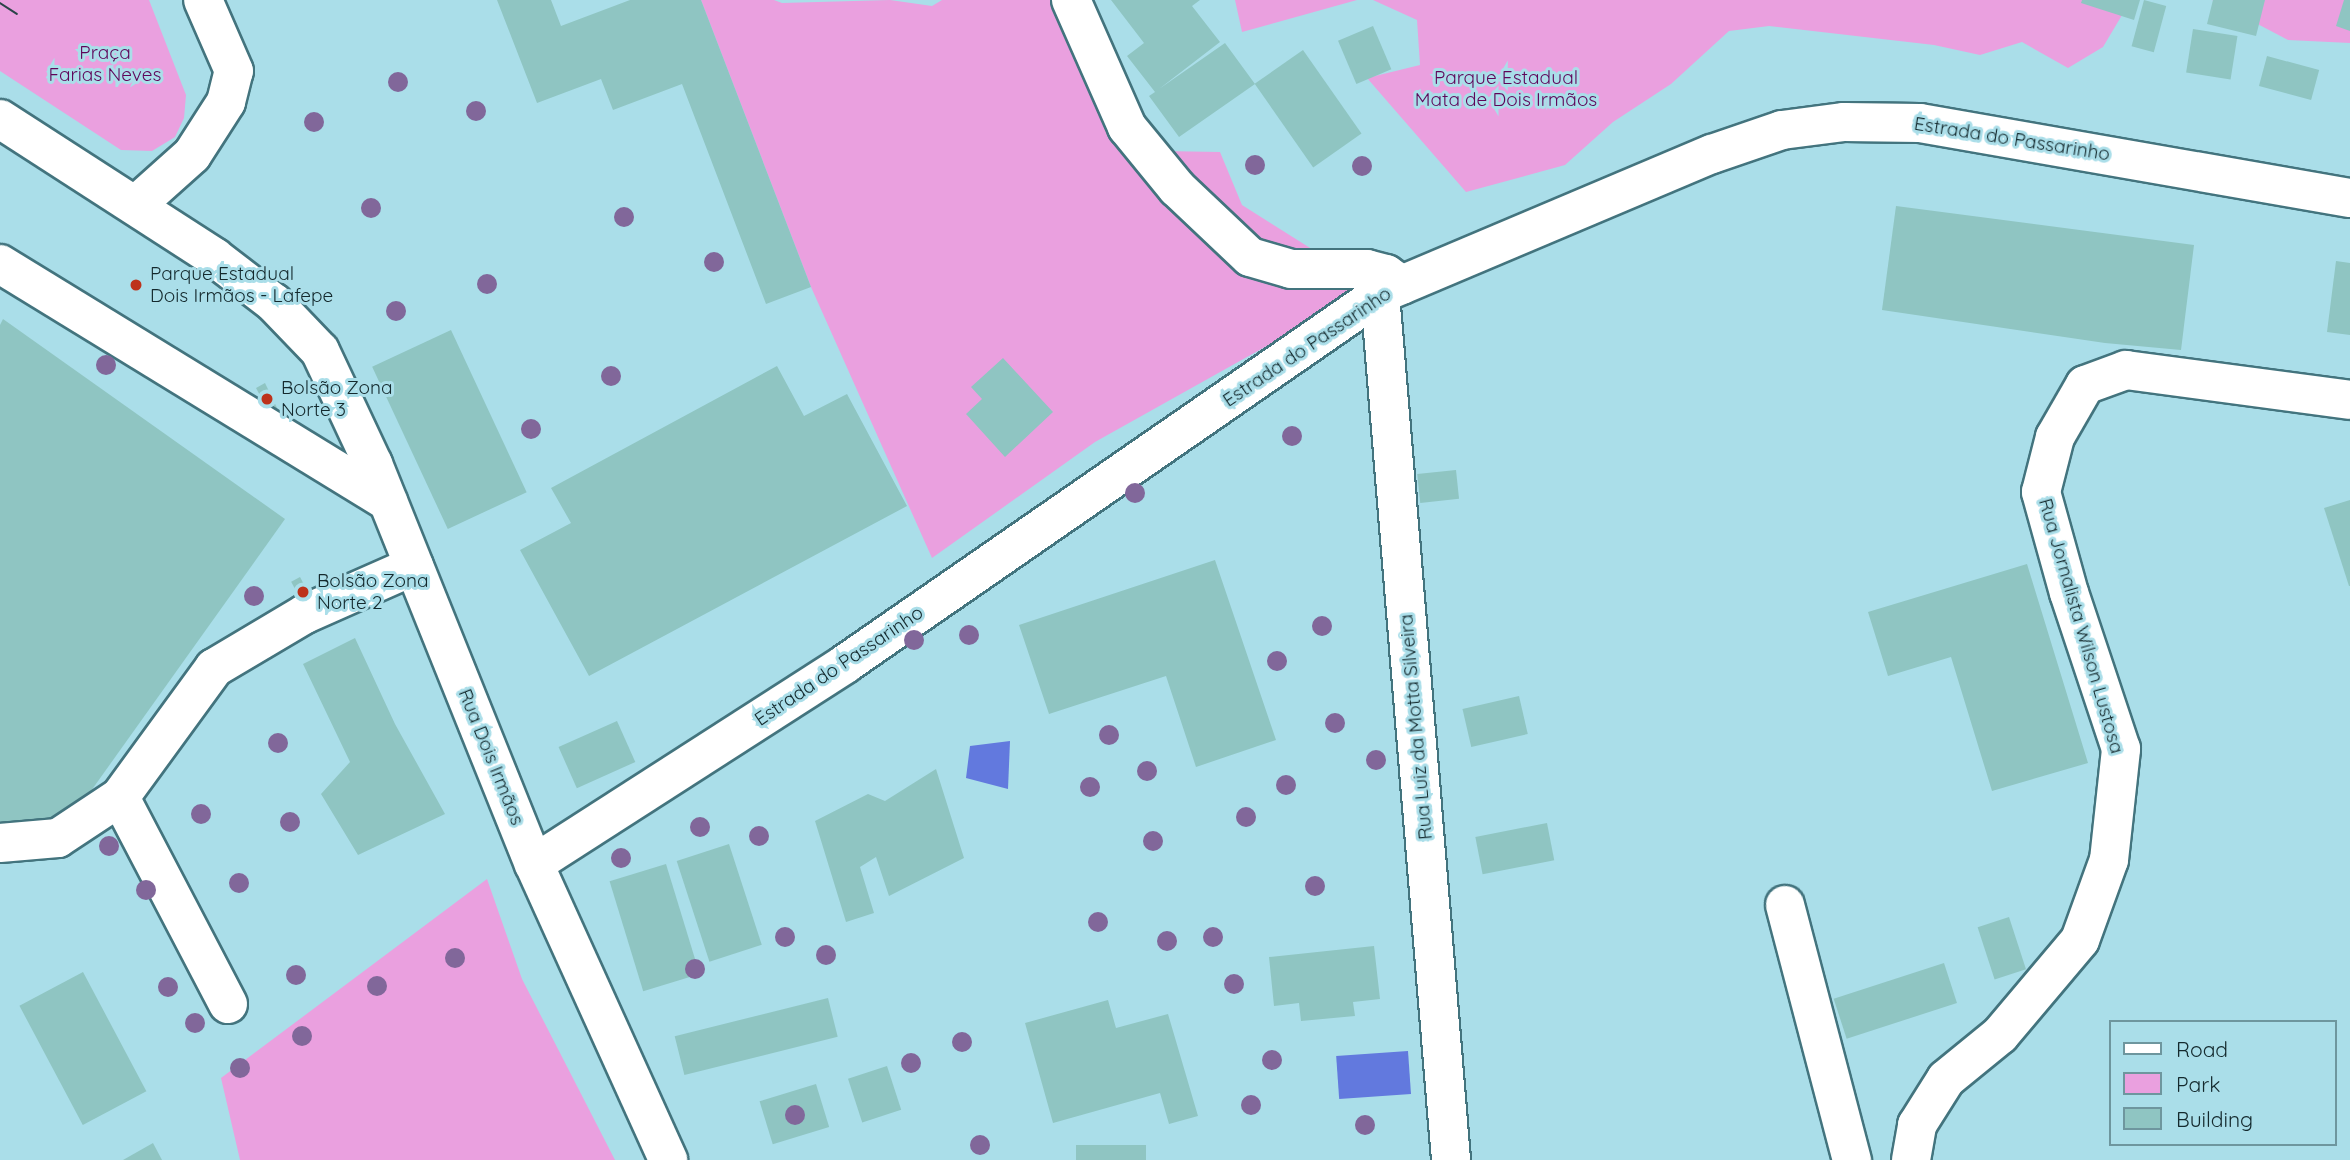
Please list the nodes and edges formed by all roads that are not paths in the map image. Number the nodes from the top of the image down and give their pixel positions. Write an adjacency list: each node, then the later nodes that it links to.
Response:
1 (203, 0): 5 (street)
2 (1071, 0): 7 (street)
3 (0, 119): 5 (street, Rua Dois Irmãos)
4 (2350, 198): 7 (street, Estrada do Passarinho)
5 (136, 205): 9 (street, Rua Dois Irmãos)
6 (0, 264): 9 (street)
7 (1391, 290): 13 (street, Estrada do Passarinho); 17 (street, Rua Luiz da Motta Silveira)
8 (2350, 400): 19 (street, Rua Jornalista Wilson Lustosa)
9 (388, 502): 10 (street, Rua Dois Irmãos)
10 (414, 566): 11 (street); 13 (street, Rua Dois Irmãos)
11 (120, 797): 12 (street); 15 (street)
12 (0, 843)
13 (534, 864): 16 (street, Rua Dois Irmãos)
14 (1785, 905): 18 (street)
15 (228, 1004)
16 (668, 1160)
17 (1451, 1160)
18 (1852, 1160)
19 (1911, 1160)

